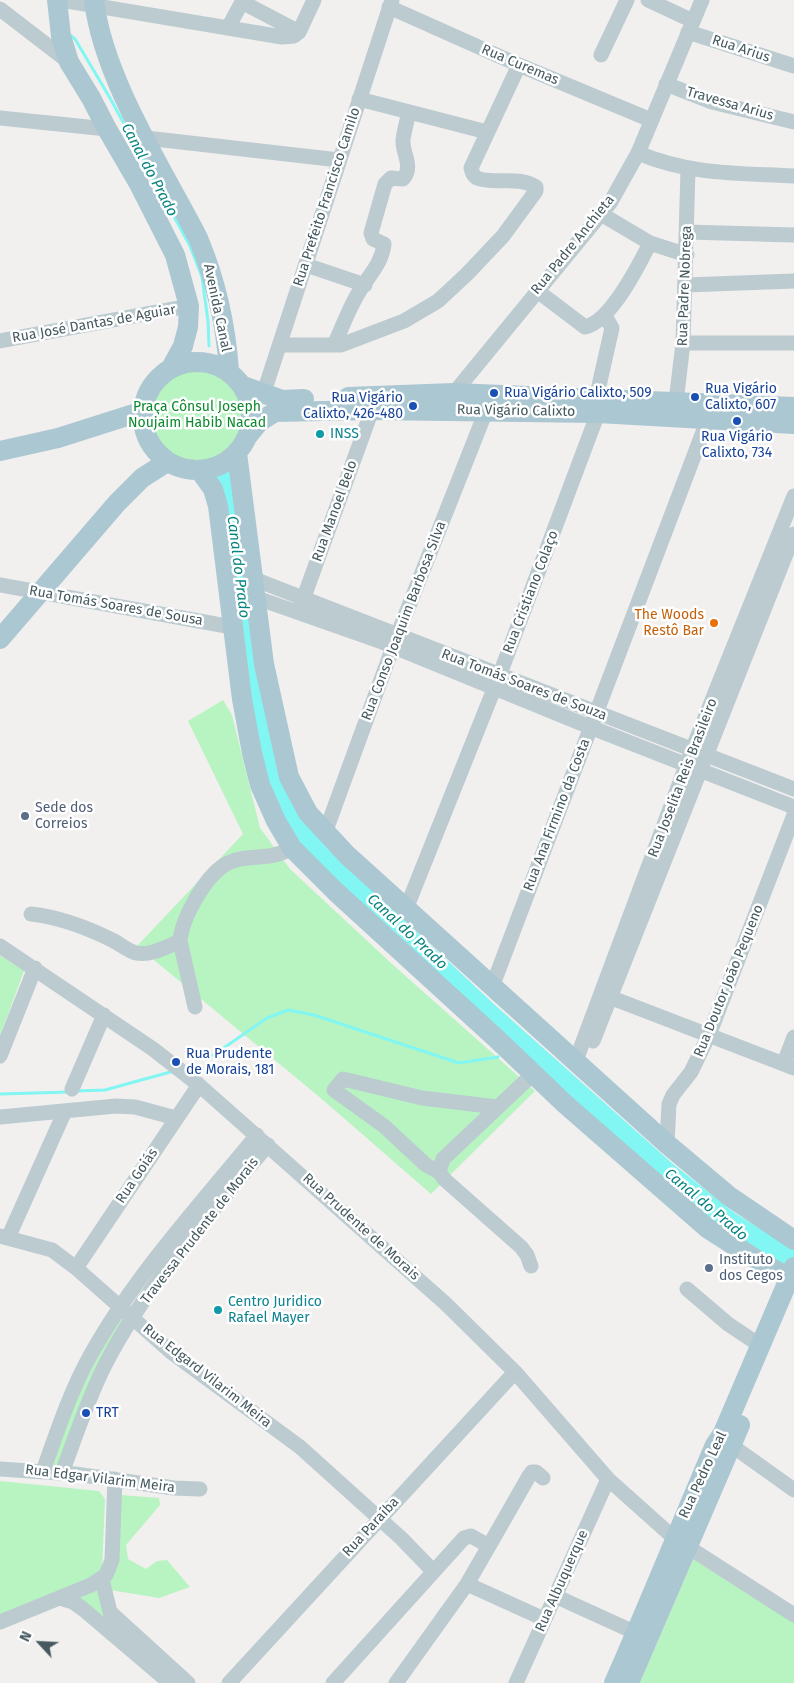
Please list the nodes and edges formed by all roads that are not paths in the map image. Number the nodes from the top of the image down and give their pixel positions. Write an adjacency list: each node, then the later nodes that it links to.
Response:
1 (57, 0): 16 (main road, Avenida Canal)
2 (61, 0): 8 (street)
3 (314, 0): 14 (street)
4 (627, 0): 15 (street)
5 (648, 0): 12 (street, Rua Arius)
6 (702, 0): 12 (street, Rua Padre Anchieta)
7 (242, 1): 13 (street); 14 (street)
8 (95, 3): 10 (street); 27 (main road, Avenida Canal)
9 (391, 4): 17 (street, Rua Curemas); 20 (street, Rua Prefeito Francisco Camilo)
10 (127, 6): 13 (street)
11 (0, 9): 16 (street)
12 (690, 26): 18 (street, Rua Arius); 19 (street, Rua Padre Anchieta)
13 (228, 28): 14 (street)
14 (299, 32)
15 (602, 54)
16 (68, 62): 25 (main road, Avenida Canal)
17 (518, 65): 23 (street, Rua Curemas); 26 (street)
18 (794, 66)
19 (666, 84): 23 (street, Rua Padre Anchieta); 24 (street, Travessa Arius)
20 (359, 99): 21 (street); 29 (street, Rua Prefeito Francisco Camilo)
21 (409, 112): 26 (street); 39 (street)
22 (0, 118): 25 (street)
23 (652, 120): 28 (street, Rua Padre Anchieta)
24 (794, 122)
25 (107, 129): 42 (main road, Avenida Canal)
26 (487, 132): 48 (street)
27 (146, 138): 29 (street); 50 (main road, Avenida Canal)
28 (638, 153): 30 (street); 32 (street, Rua Padre Anchieta)
29 (339, 160): 37 (street, Rua Prefeito Francisco Camilo)
30 (688, 169): 31 (street); 33 (street, Rua Padre Nobrega)
31 (794, 176)
32 (601, 214): 35 (street); 41 (street, Rua Padre Anchieta)
33 (687, 232): 34 (street); 36 (street, Rua Padre Nobrega)
34 (794, 235)
35 (650, 242): 36 (street); 43 (street)
36 (687, 255): 40 (street, Rua Padre Nobrega)
37 (306, 265): 39 (street); 47 (street, Rua Prefeito Francisco Camilo)
38 (794, 281): 40 (street)
39 (364, 285): 48 (street)
40 (686, 285): 45 (street, Rua Padre Nobrega)
41 (536, 290): 43 (street); 52 (street, Rua Padre Anchieta)
42 (189, 306): 44 (street, Rua José Dantas de Aguiar); 49 (main road, Avenida Canal)
43 (602, 317): 55 (street, Rua Cristiano Colaço)
44 (0, 341)
45 (683, 343): 46 (street); 54 (street, Rua Padre Nobrega)
46 (794, 343)
47 (280, 345): 48 (street); 53 (street, Rua Prefeito Francisco Camilo)
48 (334, 345)
49 (171, 368): 50 (main road); 59 (main road)
50 (229, 371): 51 (main road)
51 (243, 386): 53 (main road); 62 (main road)
52 (454, 393): 53 (main road, Rua Vigário Calixto); 55 (main road, Rua Vigário Calixto)
53 (273, 397)
54 (676, 402): 55 (main road, Rua Vigário Calixto); 56 (main road, Rua Vigário Calixto)
55 (597, 406): 58 (main road, Rua Vigário Calixto); 60 (main road, Rua Vigário Calixto); 75 (street, Rua Cristiano Colaço)
56 (794, 407)
57 (372, 410): 58 (main road, Rua Vigário Calixto); 62 (main road, Rua Vigário Calixto); 71 (street, Rua Manoel Belo)
58 (486, 410): 74 (street, Rua Conso Joaquim Barbosa Silva)
59 (143, 411): 63 (main road); 64 (main road)
60 (708, 419): 61 (main road, Rua Vigário Calixto); 76 (street, Rua Ana Firmino da Costa)
61 (794, 424)
62 (242, 445): 65 (main road); 69 (main road)
63 (0, 451)
64 (168, 462): 65 (main road); 70 (main road)
65 (200, 471): 72 (main road)
66 (794, 496): 67 (street, Rua Joselita Reis Brasileiro)
67 (790, 529): 78 (street, Rua Joselita Reis Brasileiro)
68 (0, 585): 70 (street, Rua Tomás Soares de Sousa)
69 (256, 589): 71 (street, Rua Tomás Soares de Souza); 82 (main road)
70 (40, 592): 72 (street, Rua Tomás Soares de Sousa); 73 (main road)
71 (301, 605): 74 (street, Rua Tomás Soares de Souza)
72 (232, 627): 83 (main road)
73 (0, 639)
74 (395, 642): 75 (street, Rua Tomás Soares de Souza); 82 (street, Rua Conso Joaquim Barbosa Silva)
75 (496, 681): 76 (street, Rua Tomás Soares de Souza); 77 (street, Rua Tomás Soares de Souza); 84 (street, Rua Cristiano Colaço)
76 (596, 713): 77 (street, Rua Ana Firmino da Costa); 78 (street, Rua Tomás Soares de Souza)
77 (590, 727): 78 (street, Rua Tomás Soares de Souza); 89 (street, Rua Ana Firmino da Costa)
78 (696, 760): 79 (street, Rua Tomás Soares de Souza); 80 (street, Rua Tomás Soares de Souza); 90 (street, Rua Joselita Reis Brasileiro); 96 (street, Rua Joselita Reis Brasileiro)
79 (794, 789)
80 (794, 807)
81 (794, 815): 93 (street, Rua Doutor João Pequeno)
82 (325, 833): 84 (main road)
83 (292, 848): 86 (street); 98 (main road)
84 (406, 909): 89 (main road)
85 (32, 914): 86 (street)
86 (180, 941): 91 (street)
87 (0, 946): 88 (street, Rua Prudente de Morais)
88 (35, 968): 92 (street, Rua Prudente de Morais); 95 (street)
89 (492, 987): 96 (main road)
90 (612, 998): 93 (street); 96 (street, Rua Joselita Reis Brasileiro)
91 (195, 1006)
92 (104, 1015): 99 (street, Rua Prudente de Morais); 100 (street)
93 (709, 1035): 97 (street); 106 (street, Rua Doutor João Pequeno)
94 (794, 1037): 97 (street)
95 (0, 1056)
96 (578, 1065): 106 (main road)
97 (789, 1065)
98 (533, 1074): 101 (street); 112 (main road)
99 (199, 1085): 104 (street, Rua Goiás); 105 (street, Rua Prudente de Morais)
100 (72, 1089)
101 (497, 1107): 107 (street); 107 (street)
102 (65, 1111): 103 (street); 104 (street); 108 (street)
103 (0, 1116)
104 (176, 1118): 111 (street, Rua Goiás)
105 (263, 1140): 115 (street, Travessa Prudente de Morais); 116 (street, Travessa Prudente de Morais); 118 (street, Rua Prudente de Morais)
106 (667, 1144): 109 (main road)
107 (439, 1172): 110 (street)
108 (4, 1237): 111 (street, Rua Edgard Vilarim Meira)
109 (794, 1240)
110 (532, 1266)
111 (76, 1268): 115 (street, Rua Edgard Vilarim Meira)
112 (792, 1274): 117 (main road, Rua Pedro Leal)
113 (687, 1289): 117 (street)
114 (794, 1304): 119 (main road, Rua Pedro Leal)
115 (120, 1306): 116 (street, Rua Edgard Vilarim Meira); 121 (street, Travessa Prudente de Morais)
116 (133, 1318): 122 (street, Travessa Prudente de Morais); 128 (street, Rua Edgard Vilarim Meira)
117 (762, 1346): 129 (main road, Rua Pedro Leal)
118 (515, 1372): 125 (street, Rua Prudente de Morais); 128 (street, Rua Paraíba)
119 (731, 1445): 127 (street); 129 (main road, Rua Pedro Leal)
120 (0, 1469): 121 (street, Rua Edgar Vilarim Meira)
121 (43, 1471): 122 (street, Rua Edgar Vilarim Meira)
122 (62, 1473): 124 (street, Rua Edgar Vilarim Meira)
123 (543, 1478): 130 (street)
124 (115, 1479): 126 (street, Rua Edgar Vilarim Meira); 132 (street)
125 (608, 1479): 129 (street, Rua Prudente de Morais); 134 (street, Rua Albuquerque)
126 (200, 1489)
127 (794, 1490)
128 (379, 1518): 131 (street, Rua Edgard Vilarim Meira); 142 (street, Rua Paraíba)
129 (681, 1542): 136 (street, Rua Prudente de Morais); 139 (main road, Rua Pedro Leal)
130 (489, 1546): 131 (street); 133 (street)
131 (432, 1571): 143 (street)
132 (102, 1579): 135 (street); 141 (street)
133 (467, 1584): 137 (street); 144 (street)
134 (555, 1596): 137 (street, Rua Albuquerque); 139 (street)
135 (60, 1598): 138 (street); 140 (street)
136 (794, 1615)
137 (544, 1619): 145 (street, Rua Albuquerque)
138 (0, 1623)
139 (642, 1636): 146 (main road, Rua Pedro Leal); 147 (main road, Rua Pedro Leal)
140 (170, 1683)
141 (188, 1683)
142 (229, 1683)
143 (332, 1683)
144 (396, 1683)
145 (516, 1683)
146 (614, 1683)
147 (630, 1683)

